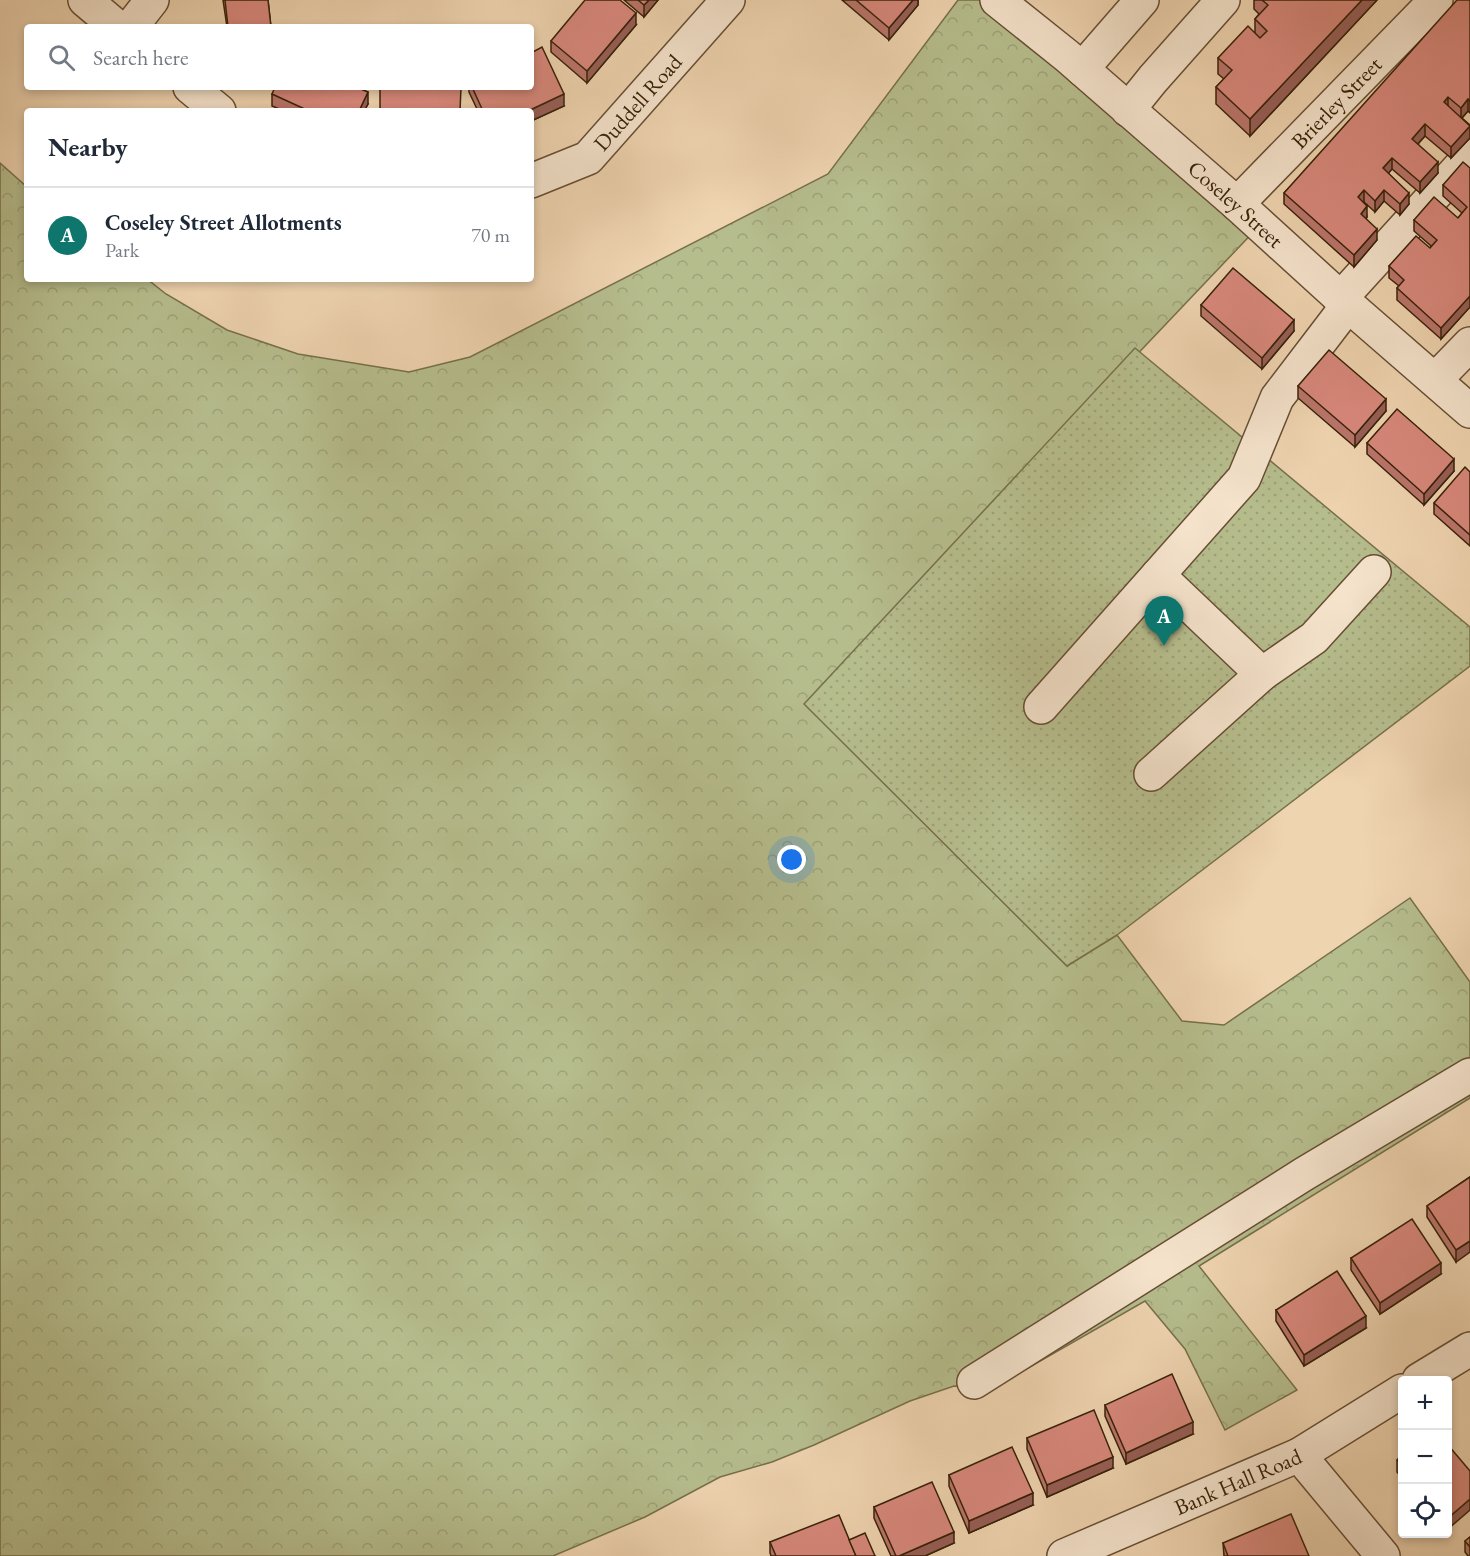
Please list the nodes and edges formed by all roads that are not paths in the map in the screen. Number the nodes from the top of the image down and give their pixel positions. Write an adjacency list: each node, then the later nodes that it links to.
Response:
1 (85, 0): 8 (street)
2 (152, 0): 9 (street)
3 (728, 0): 15 (street, Duddell Road)
4 (997, 0): 10 (street, Coseley Street)
5 (1142, 0): 10 (street)
6 (1223, 0): 13 (street)
7 (1436, 0): 16 (street, Brierley Street)
8 (113, 24)
9 (133, 24)
10 (1082, 69): 13 (street, Coseley Street)
11 (194, 90): 12 (street)
12 (215, 108)
13 (1128, 110): 16 (street, Coseley Street)
14 (1470, 156): 17 (street)
15 (534, 180)
16 (1237, 204): 17 (street, Coseley Street)
17 (1344, 302): 19 (street, Coseley Street); 22 (street)
18 (1470, 344): 19 (street)
19 (1435, 380): 20 (street, Coseley Street)
20 (1470, 411)
21 (1374, 572): 23 (street)
22 (1158, 575): 23 (street); 24 (street)
23 (1262, 674): 25 (street)
24 (1041, 707)
25 (1151, 774)
26 (1470, 1075): 29 (street)
27 (1470, 1349): 28 (street)
28 (1426, 1376)
29 (974, 1382)
30 (1398, 1393): 31 (street, Bank Hall Road)
31 (1299, 1455): 32 (street, Bank Hall Road); 33 (street)
32 (1064, 1556)
33 (1383, 1556)

